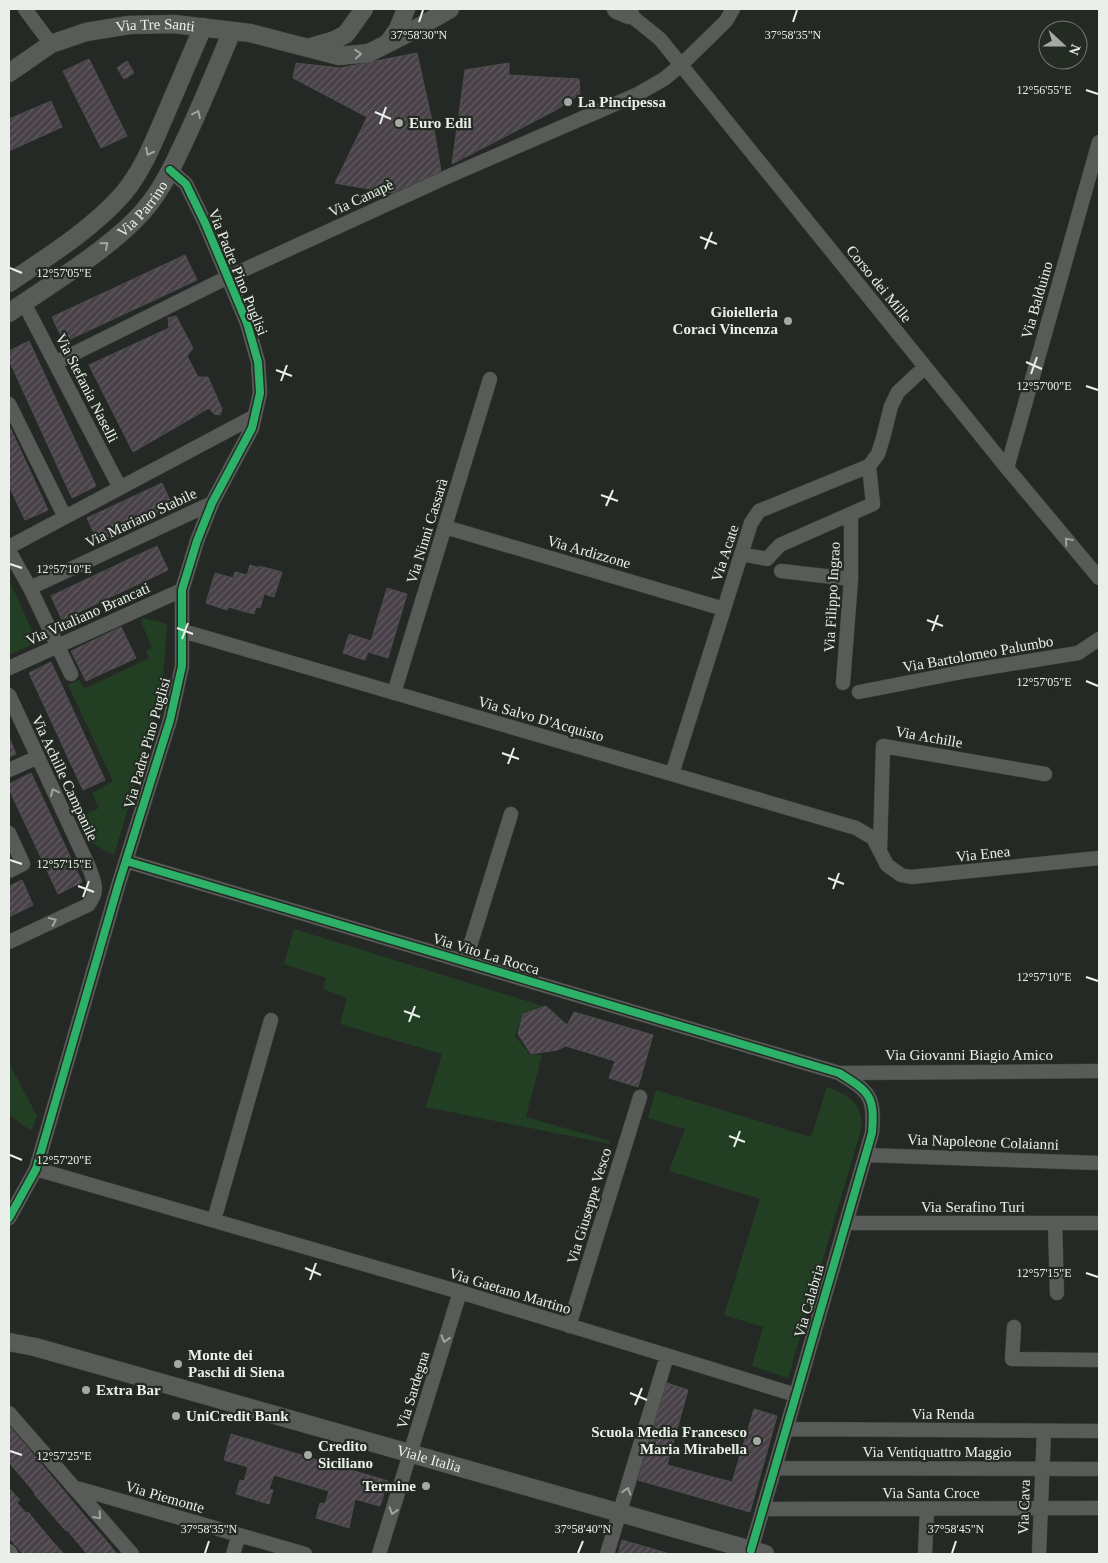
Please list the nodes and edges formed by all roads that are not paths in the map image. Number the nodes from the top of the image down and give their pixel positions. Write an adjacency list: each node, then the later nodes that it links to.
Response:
1 (25, 9): 9 (street)
2 (406, 9): 10 (street)
3 (450, 9): 10 (street, Via Tre Santi)
4 (733, 9): 12 (street, Via Canapè)
5 (625, 11): 12 (street, Corso dei Mille)
6 (359, 12): 11 (street)
7 (203, 27): 8 (street, Via Tre Santi); 9 (street, Via Tre Santi); 17 (street, Via Parrino, one-way to 17)
8 (232, 31): 11 (street, Via Tre Santi); 15 (street, Via Parrino, one-way to 8)
9 (51, 44): 13 (street, Via Tre Santi)
10 (387, 44): 11 (street, Via Tre Santi, one-way to 10)
11 (311, 47)
12 (681, 66): 16 (street, Via Canapè); 21 (street, Corso dei Mille)
13 (9, 73)
14 (1099, 142): 26 (street, Via Balduino)
15 (170, 170): 16 (street, Via Padre Pino Puglisi); 18 (street, Via Parrino, one-way to 15)
16 (228, 277): 20 (street, Via Canapè); 24 (street, Via Padre Pino Puglisi)
17 (9, 283)
18 (24, 303): 19 (street, Via Parrino); 20 (street, Via Stefania Naselli)
19 (9, 314)
20 (55, 363): 27 (street, Via Stefania Naselli)
21 (925, 367): 25 (street); 26 (street, Corso dei Mille)
22 (490, 379): 31 (street, Via Ninni Cassarà)
23 (9, 404): 30 (street)
24 (255, 416): 27 (street); 28 (street, Via Padre Pino Puglisi)
25 (870, 466): 29 (street); 33 (street, Via Acate)
26 (1007, 468): 35 (street, Corso dei Mille, one-way to 26)
27 (120, 488): 30 (street)
28 (212, 503): 37 (street, Via Mariano Stabile); 38 (street, Via Padre Pino Puglisi)
29 (851, 514): 33 (street); 36 (street, Via Filippo Ingrao)
30 (64, 518): 32 (street)
31 (445, 527): 39 (street, Via Ardizzone); 47 (street, Via Ninni Cassarà)
32 (9, 549): 37 (street)
33 (741, 554): 39 (street, Via Acate)
34 (781, 571): 36 (street)
35 (1099, 578)
36 (851, 579): 45 (street, Via Filippo Ingrao)
37 (30, 588): 42 (street)
38 (182, 590): 40 (street, Via Padre Pino Puglisi); 42 (street, Via Vitaliano Brancati)
39 (724, 609): 51 (street, Via Acate)
40 (183, 631): 47 (street, Via Salvo D'Acquisto); 57 (street, Via Padre Pino Puglisi)
41 (1099, 639): 46 (street, Via Bartolomeo Palumbo)
42 (56, 646): 43 (street, Via Vitaliano Brancati); 44 (street)
43 (9, 668)
44 (71, 674)
45 (843, 682)
46 (859, 692)
47 (394, 693): 51 (street, Via Salvo D'Acquisto)
48 (9, 695): 49 (street, Via Achille Campanile)
49 (38, 757): 50 (street); 59 (street, Via Achille Campanile, one-way to 49)
50 (9, 770)
51 (672, 774): 55 (street, Via Salvo D'Acquisto)
52 (1045, 774): 55 (street, Via Achille)
53 (511, 814): 60 (street)
54 (9, 833): 58 (street)
55 (880, 853): 56 (street, Via Enea)
56 (1099, 858)
57 (126, 862): 60 (street, Via Vito La Rocca); 67 (street, Via Padre Pino Puglisi)
58 (9, 871)
59 (9, 942)
60 (465, 962): 63 (street, Via Vito La Rocca)
61 (271, 1020): 69 (street)
62 (1099, 1071): 63 (street, Via Giovanni Biagio Amico)
63 (839, 1073): 65 (street, Via Calabria)
64 (640, 1097): 75 (street, Via Giuseppe Vesco)
65 (866, 1155): 66 (street, Via Napoleone Colaianni); 70 (street, Via Calabria)
66 (1099, 1162)
67 (36, 1169): 68 (street, Via Padre Pino Puglisi); 69 (street, Via Gaetano Martino)
68 (9, 1218)
69 (214, 1220): 73 (street, Via Gaetano Martino)
70 (846, 1223): 71 (street, Via Serafino Turi); 82 (street, Via Calabria)
71 (1056, 1223): 72 (street, Via Serafino Turi); 74 (street)
72 (1099, 1223)
73 (460, 1292): 75 (street, Via Gaetano Martino); 87 (street, Via Sardegna, one-way to 87)
74 (1057, 1293)
75 (568, 1326): 80 (street, Via Gaetano Martino)
76 (1014, 1327): 81 (street)
77 (9, 1336): 79 (street, Viale Italia)
78 (9, 1342): 79 (street, Viale Italia)
79 (35, 1347): 87 (street, Viale Italia)
80 (667, 1356): 82 (street, Via Gaetano Martino); 96 (street, one-way to 80)
81 (1099, 1360)
82 (796, 1396): 84 (street, Via Calabria)
83 (9, 1413): 91 (street)
84 (786, 1429): 85 (street, Via Renda); 88 (street, Via Calabria)
85 (1044, 1431): 86 (street, Via Renda); 89 (street, Via Cava)
86 (1099, 1431)
87 (411, 1453): 96 (street, Viale Italia); 102 (street, Via Sardegna, one-way to 102)
88 (775, 1468): 89 (street, Via Ventiquattro Maggio); 94 (street, Via Calabria)
89 (1042, 1469): 90 (street, Via Ventiquattro Maggio); 92 (street, Via Cava)
90 (1099, 1469)
91 (73, 1487): 97 (street, Via Piemonte); 99 (street, one-way to 99)
92 (1041, 1508): 93 (street, Via Santa Croce); 95 (street, Via Santa Croce); 105 (street, Via Cava)
93 (1099, 1508)
94 (763, 1509): 95 (street, Via Santa Croce); 98 (street, Via Calabria)
95 (927, 1509): 104 (street)
96 (620, 1513): 98 (street, Viale Italia); 103 (street)
97 (239, 1535): 100 (street); 101 (street, Via Piemonte)
98 (758, 1552)
99 (132, 1554)
100 (233, 1554)
101 (305, 1554)
102 (379, 1554)
103 (608, 1554)
104 (925, 1554)
105 (1039, 1554)

